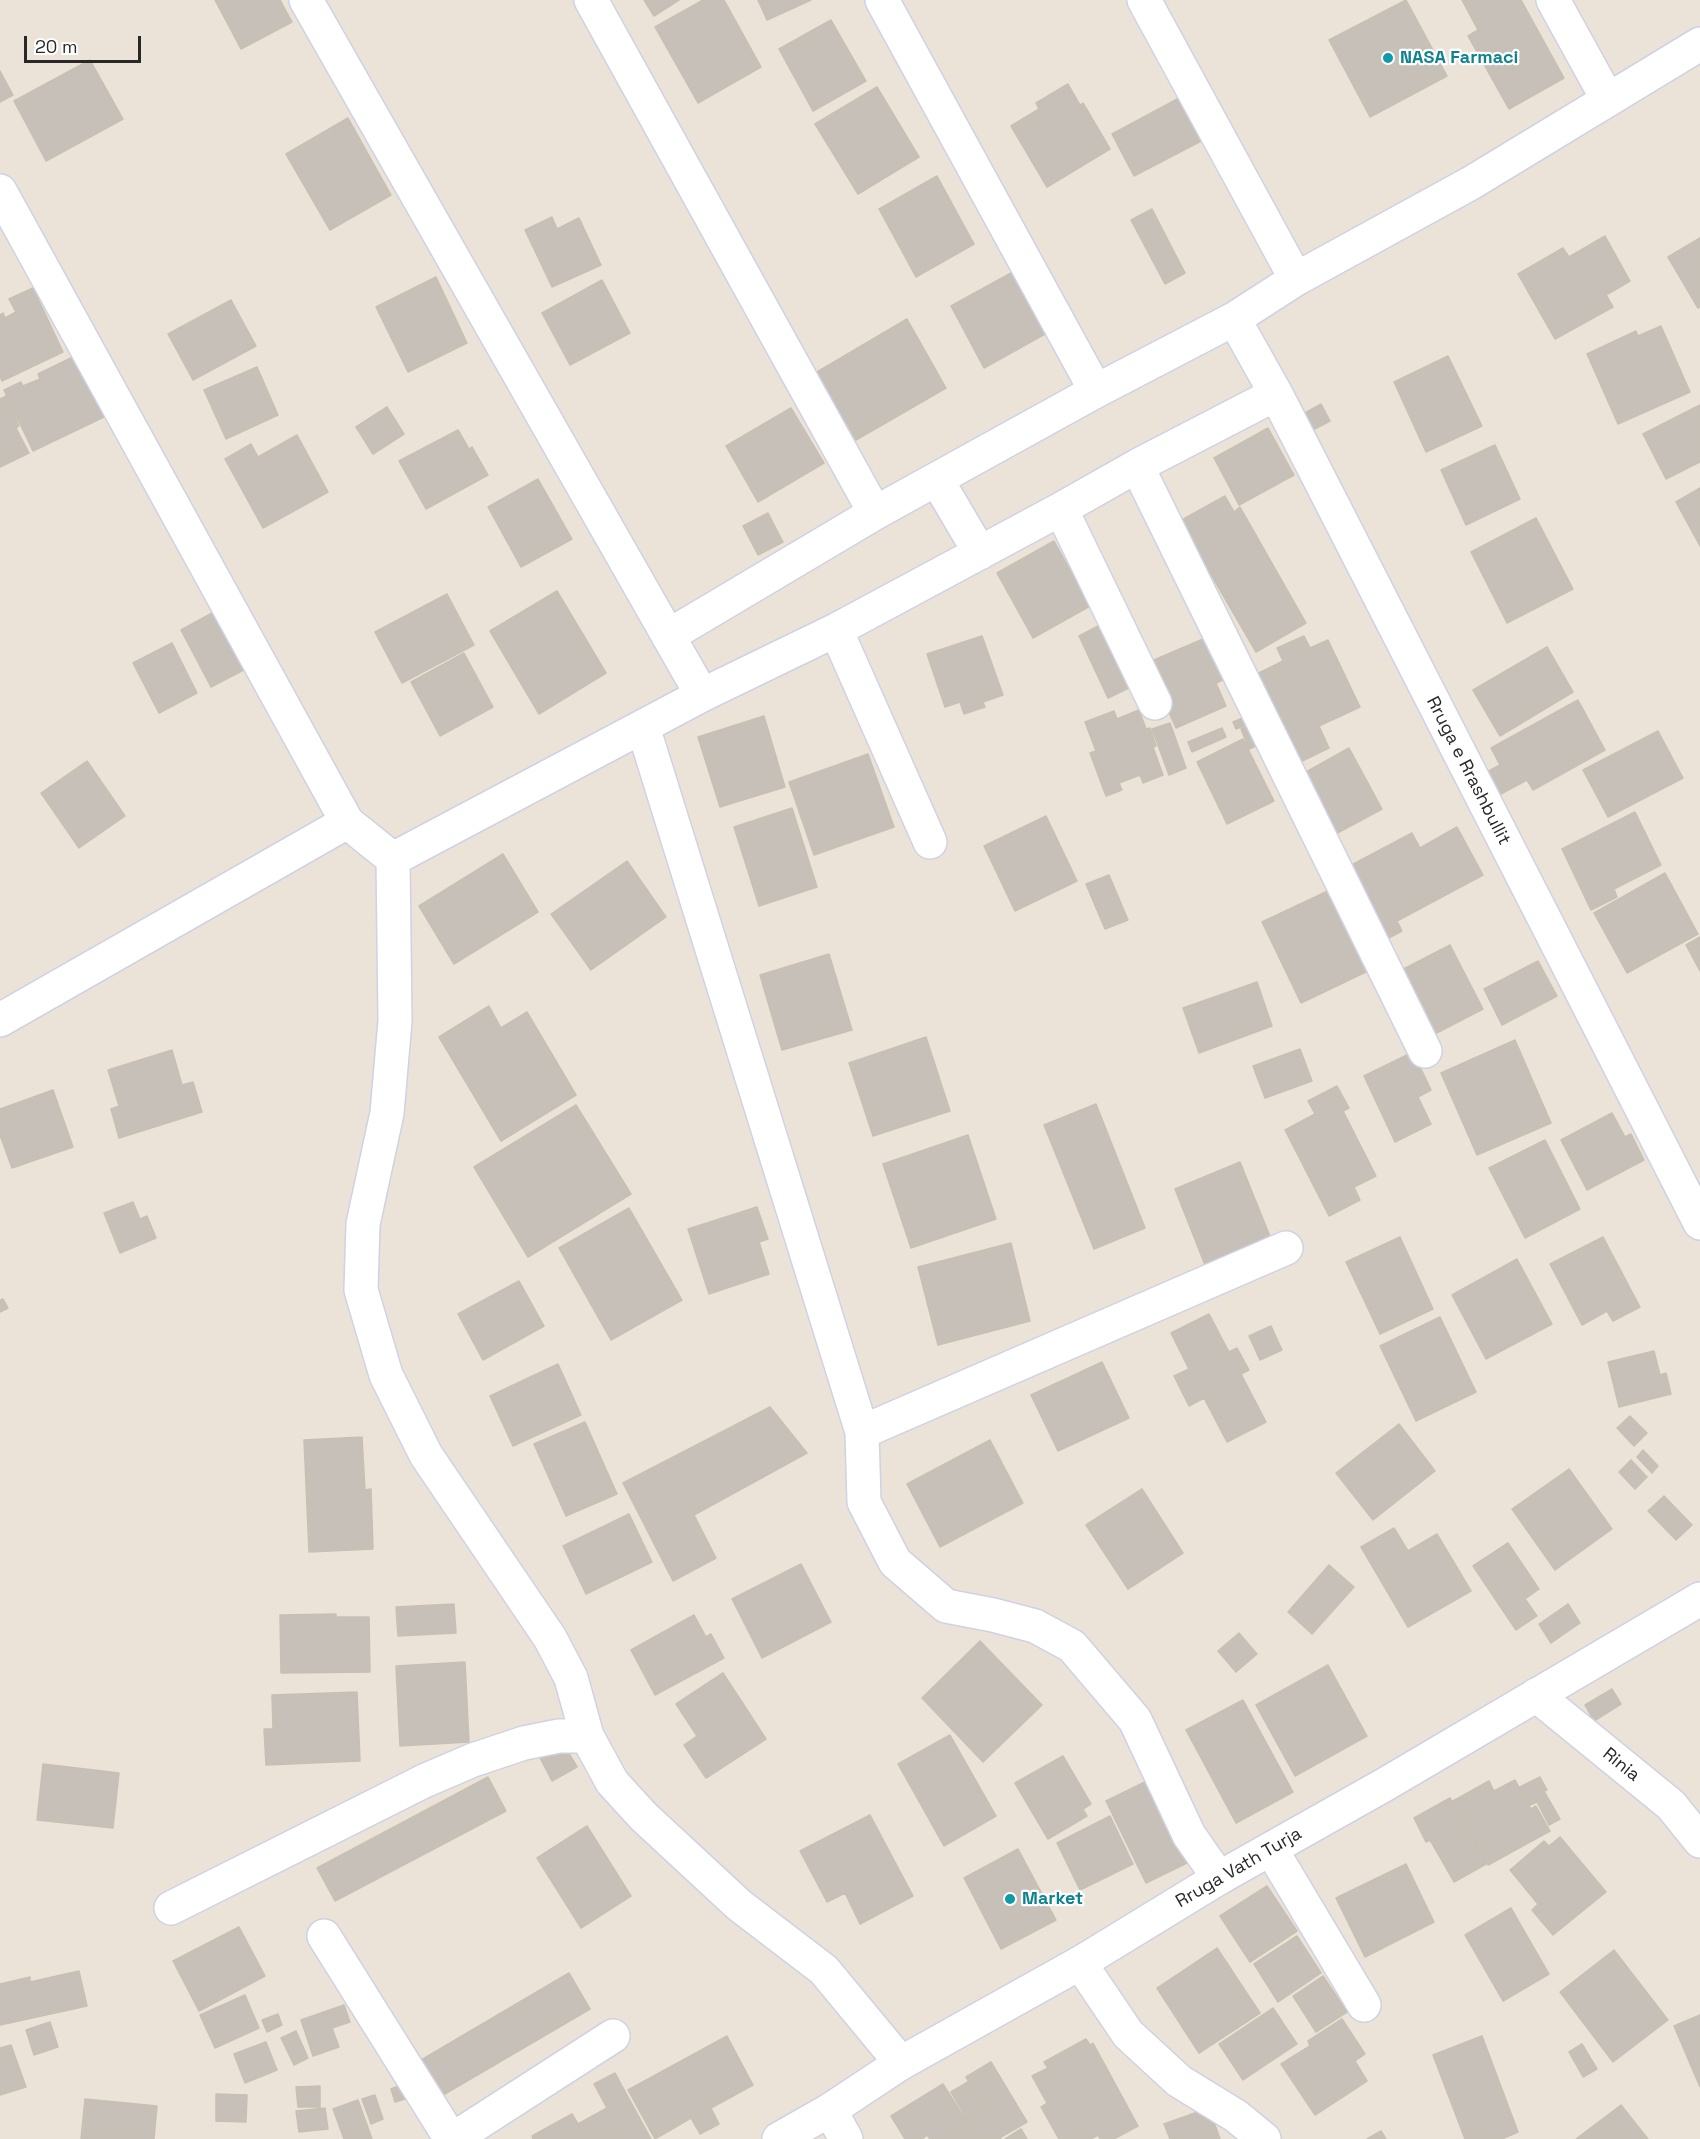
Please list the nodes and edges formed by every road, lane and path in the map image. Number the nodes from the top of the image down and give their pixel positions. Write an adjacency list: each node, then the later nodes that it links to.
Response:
1 (306, 0): 19 (street)
2 (591, 0): 16 (street)
3 (882, 0): 11 (street)
4 (1144, 0): 9 (street)
5 (1553, 0): 7 (street)
6 (1700, 44): 7 (street)
7 (1608, 100): 9 (street)
8 (0, 191): 23 (street)
9 (1296, 279): 10 (street)
10 (1234, 319): 11 (street); 12 (street, Rruga e Rrashbullit)
11 (1096, 391): 14 (street)
12 (1276, 394): 13 (street); 28 (street, Rruga e Rrashbullit)
13 (1137, 466): 15 (street); 27 (street)
14 (937, 480): 16 (street); 17 (street)
15 (1061, 509): 17 (street); 21 (street)
16 (875, 513): 19 (street)
17 (980, 553): 18 (street)
18 (836, 630): 20 (street); 24 (street)
19 (668, 636): 20 (street)
20 (702, 695): 22 (street)
21 (1155, 703)
22 (643, 728): 25 (street); 30 (street)
23 (347, 822): 25 (street); 26 (street)
24 (930, 842)
25 (393, 859): 33 (street)
26 (0, 1020)
27 (1425, 1051)
28 (1700, 1223)
29 (1286, 1248): 30 (street)
30 (862, 1432): 36 (street)
31 (1700, 1599): 32 (street, Rruga Vath Turja)
32 (1536, 1695): 34 (street, Rinia); 35 (street, Rruga Vath Turja)
33 (587, 1737): 37 (street); 42 (street)
34 (1700, 1841)
35 (1271, 1849): 36 (street, Rruga Vath Turja); 40 (street)
36 (1219, 1878): 39 (street, Rruga Vath Turja)
37 (171, 1908)
38 (324, 1936): 44 (street)
39 (1080, 1963): 42 (street, Rruga Vath Turja); 47 (street)
40 (1364, 2005)
41 (613, 2036): 44 (street)
42 (901, 2063): 43 (street, Rruga Vath Turja)
43 (830, 2110): 45 (street, Rruga Vath Turja); 46 (street)
44 (452, 2139)
45 (779, 2139)
46 (846, 2139)
47 (1264, 2139)

